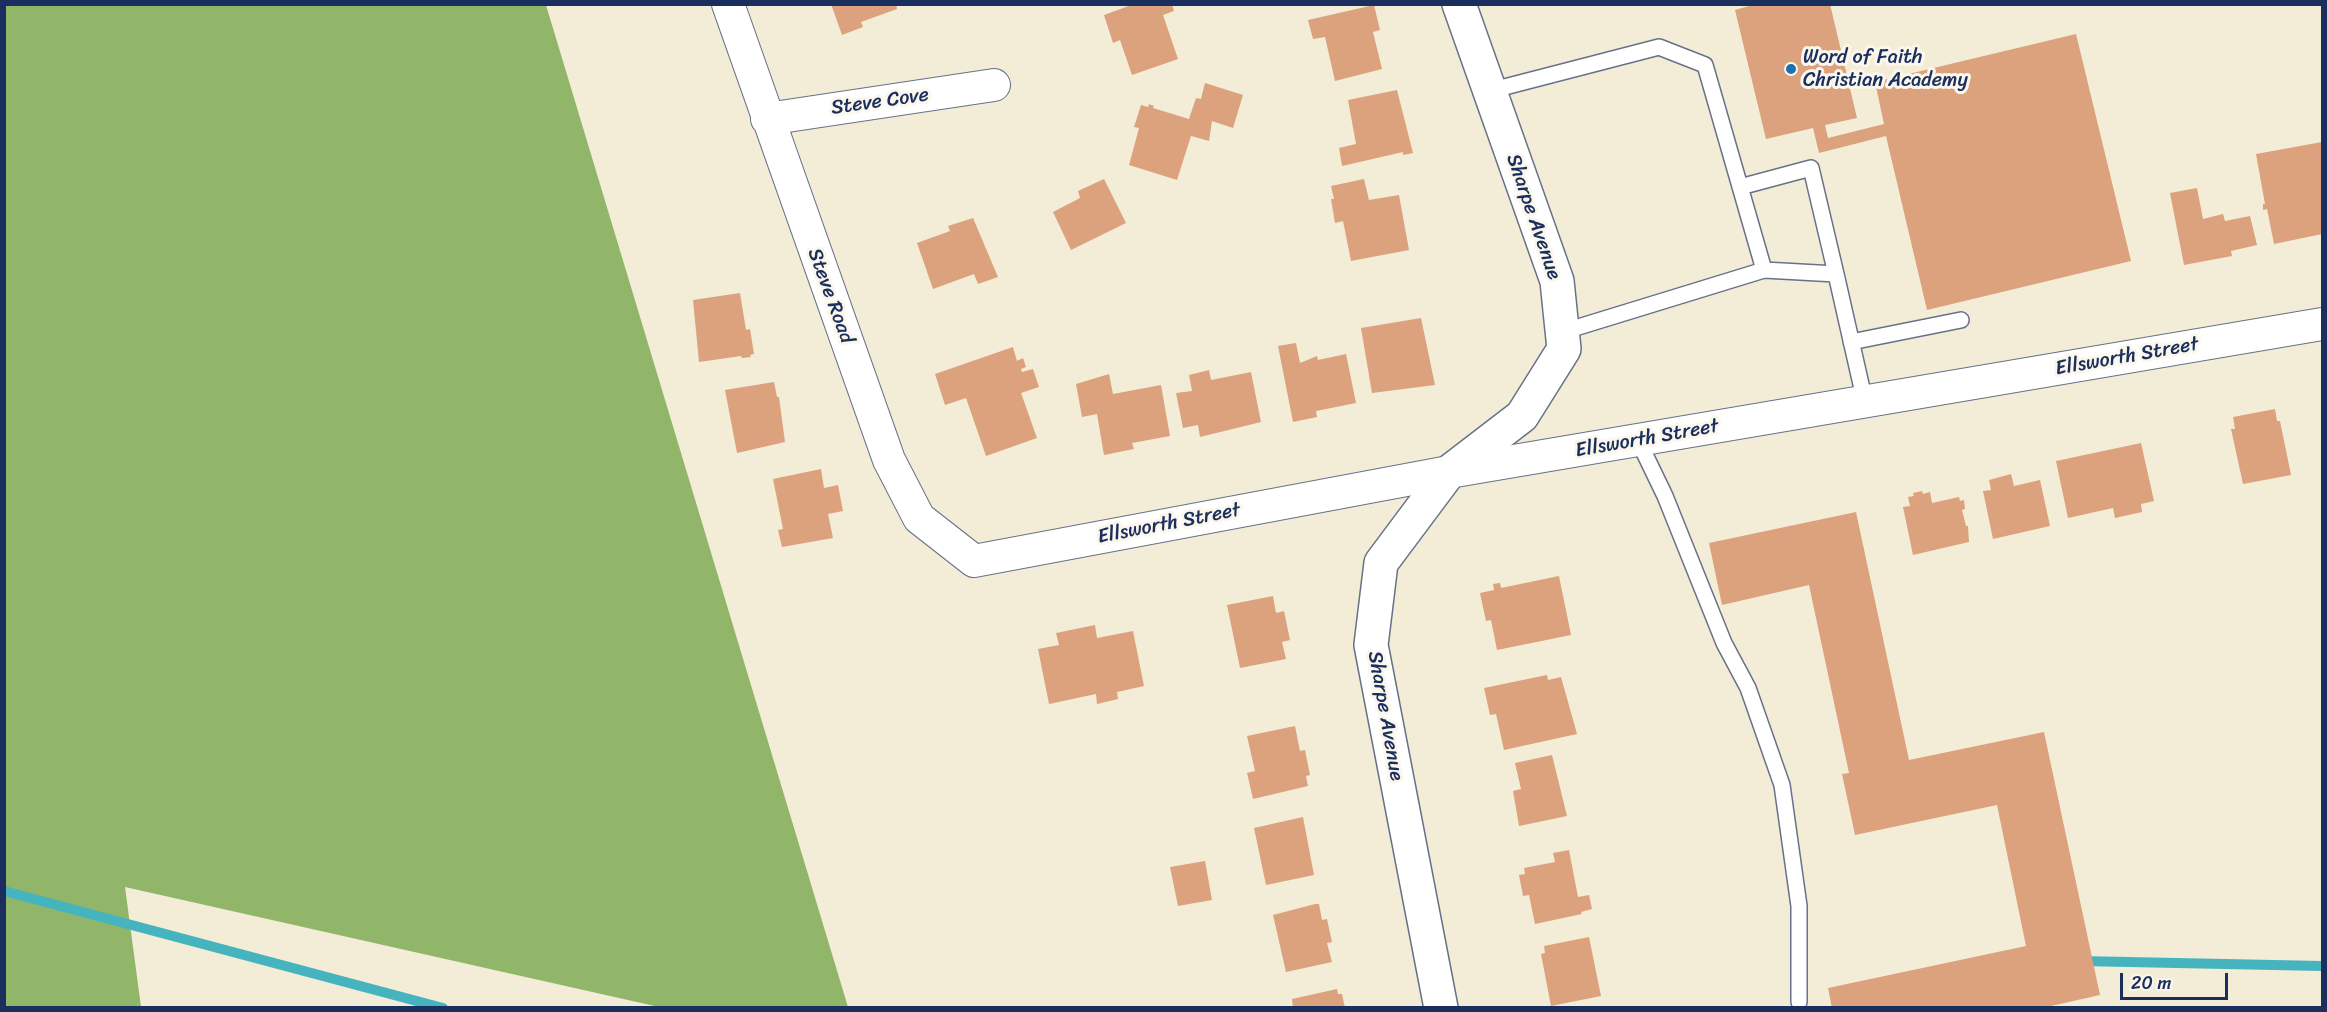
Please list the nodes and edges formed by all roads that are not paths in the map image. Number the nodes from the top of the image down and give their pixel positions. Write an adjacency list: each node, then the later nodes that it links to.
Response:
1 (728, 4): 5 (street, Steve Road)
2 (1459, 4): 4 (street, Sharpe Avenue)
3 (994, 85): 5 (street, Steve Cove)
4 (1489, 91): 6 (lane); 11 (street, Sharpe Avenue)
5 (767, 119): 16 (street, Steve Road)
6 (1740, 187): 7 (lane); 8 (lane)
7 (1764, 270): 8 (lane); 11 (lane)
8 (1836, 274): 12 (lane)
9 (1961, 320): 12 (lane)
10 (2322, 324): 13 (street, Ellsworth Street)
11 (1562, 332): 15 (street, Sharpe Avenue)
12 (1851, 342): 13 (lane)
13 (1865, 402): 14 (street, Ellsworth Street)
14 (1638, 440): 15 (street, Ellsworth Street); 17 (lane)
15 (1449, 472): 16 (street, Ellsworth Street); 18 (street, Sharpe Avenue)
16 (974, 561)
17 (1799, 1002)
18 (1441, 1008)

